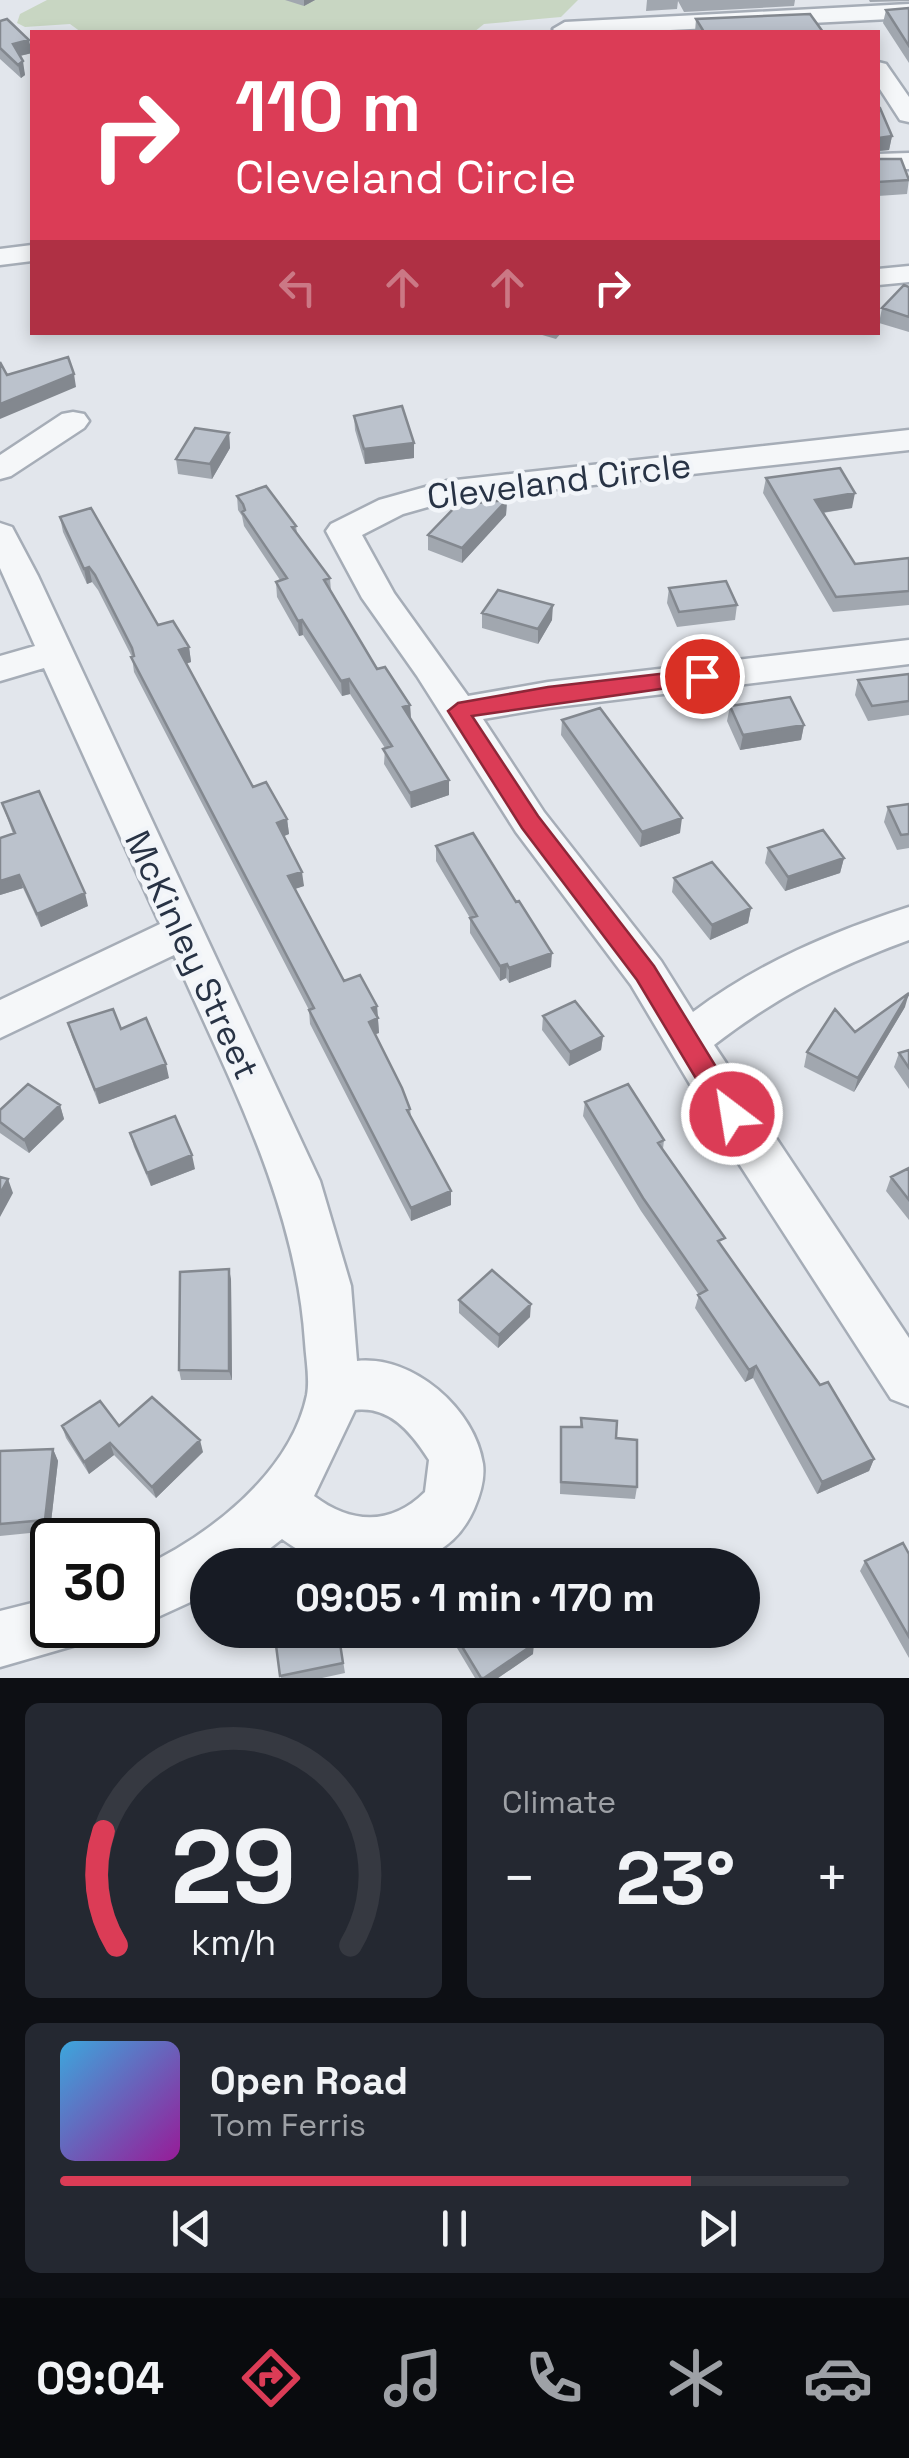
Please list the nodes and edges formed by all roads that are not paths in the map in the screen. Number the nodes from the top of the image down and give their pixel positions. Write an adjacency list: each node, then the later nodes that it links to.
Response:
1 (595, 0): 5 (street)
2 (909, 11): 3 (street)
3 (848, 23): 4 (street)
4 (644, 29): 6 (street)
5 (564, 30)
6 (604, 30)
7 (880, 72): 8 (street)
8 (909, 115)
9 (880, 162): 10 (street)
10 (909, 162)
11 (30, 252): 12 (street)
12 (0, 257)
13 (909, 274): 14 (street)
14 (880, 277)
15 (74, 421): 17 (street)
16 (909, 440): 22 (street, Cleveland Circle)
17 (0, 469)
18 (0, 534): 20 (street, McKinley Street)
19 (909, 652): 22 (street)
20 (52, 653): 21 (street); 24 (street, McKinley Street)
21 (0, 670)
22 (458, 711): 26 (street)
23 (909, 923): 26 (street)
24 (183, 932): 25 (street); 28 (street, McKinley Street)
25 (0, 1020)
26 (688, 1040): 27 (street)
27 (909, 1382)
28 (334, 1391): 29 (street, McKinley Street); 29 (street)
29 (278, 1502): 30 (street, McKinley Street)
30 (160, 1588)
31 (30, 1632): 32 (street)
32 (0, 1639)

